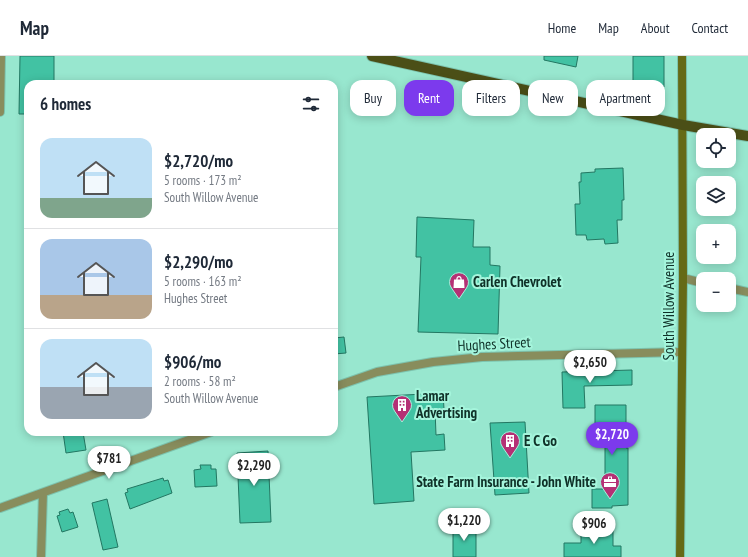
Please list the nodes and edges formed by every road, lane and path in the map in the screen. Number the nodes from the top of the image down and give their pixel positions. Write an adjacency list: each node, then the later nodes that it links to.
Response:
1 (1, 56): 4 (street)
2 (372, 56): 5 (main road)
3 (682, 56): 5 (main road, South Willow Avenue)
4 (0, 112)
5 (683, 125): 6 (main road); 7 (main road, South Willow Avenue)
6 (748, 136)
7 (683, 278): 8 (street); 11 (main road, South Willow Avenue)
8 (696, 281)
9 (736, 289): 10 (street)
10 (748, 292)
11 (682, 352): 12 (street, Hughes Street); 17 (main road, South Willow Avenue)
12 (338, 387)
13 (200, 436): 14 (street)
14 (43, 493): 15 (street); 16 (street)
15 (0, 508)
16 (41, 557)
17 (680, 557)

